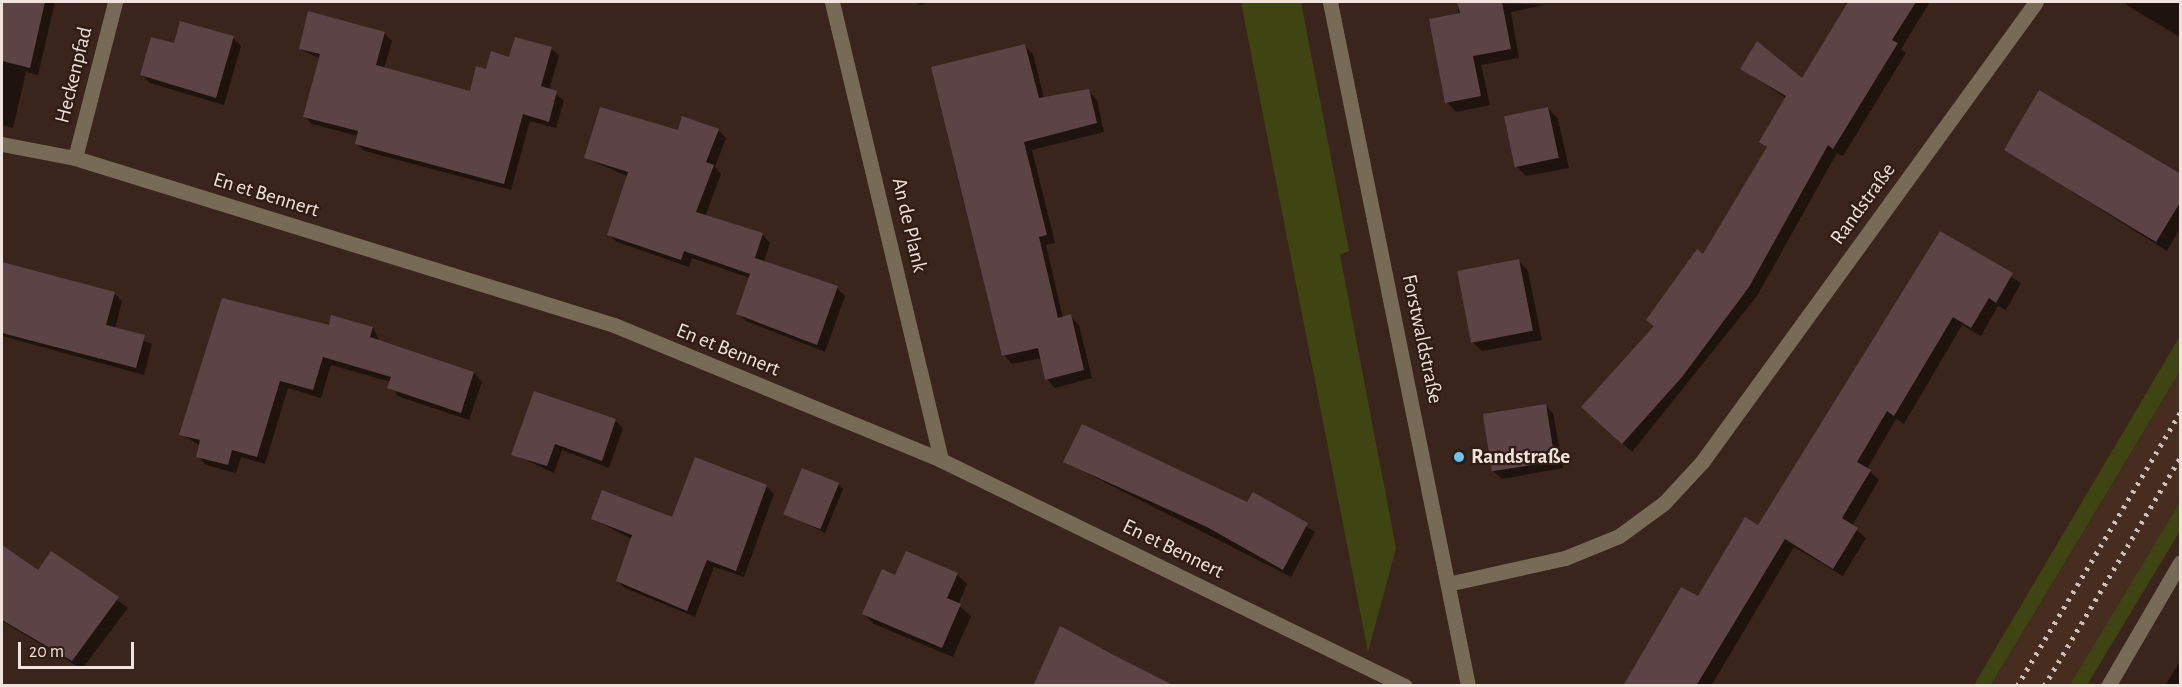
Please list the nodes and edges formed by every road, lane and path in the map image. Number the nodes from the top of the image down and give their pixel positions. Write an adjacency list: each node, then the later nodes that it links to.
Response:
1 (115, 2): 6 (street, Heckenpfad)
2 (832, 2): 7 (street, An de Plank)
3 (1330, 2): 9 (street, Forstwaldstraße)
4 (2036, 2): 9 (street, Randstraße)
5 (2, 144): 6 (street, En et Bennert)
6 (75, 158): 7 (street, En et Bennert)
7 (941, 460): 10 (street, En et Bennert)
8 (2181, 563): 12 (street)
9 (1452, 583): 11 (street, Forstwaldstraße)
10 (1405, 686)
11 (1468, 686)
12 (2108, 686)

